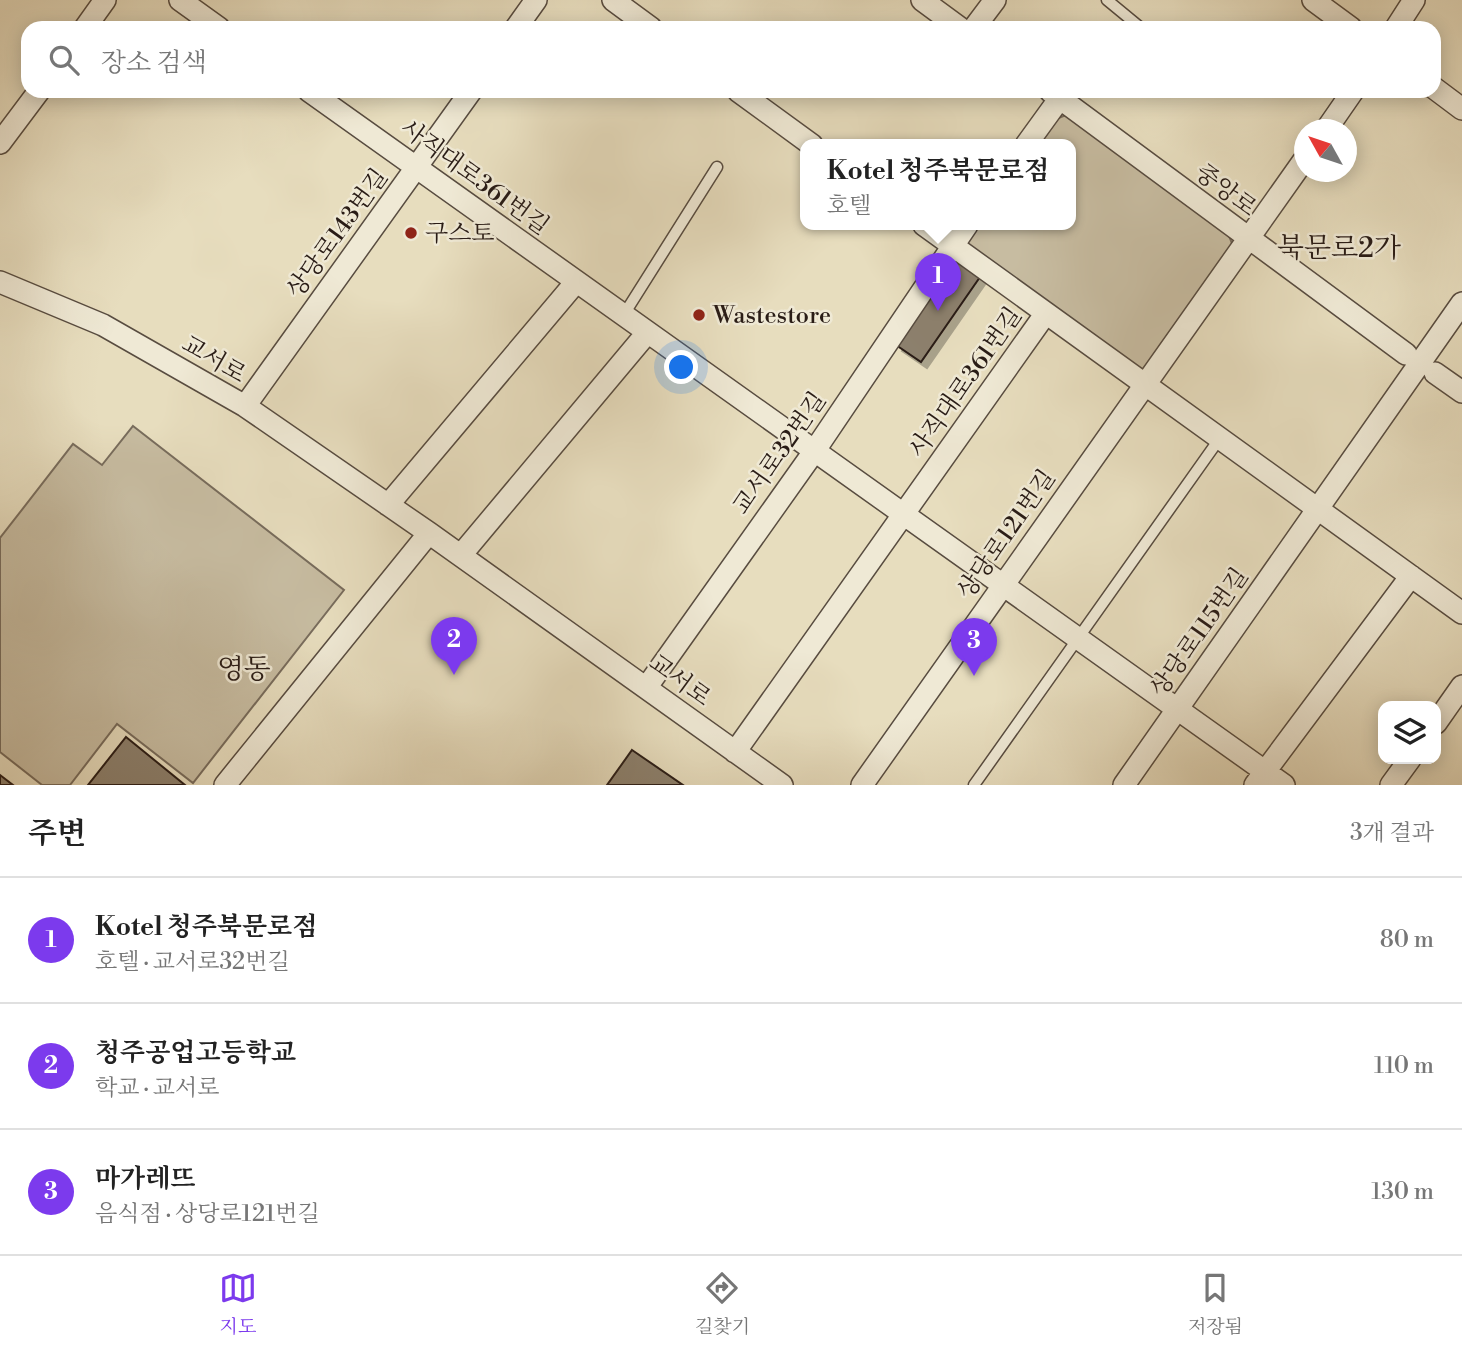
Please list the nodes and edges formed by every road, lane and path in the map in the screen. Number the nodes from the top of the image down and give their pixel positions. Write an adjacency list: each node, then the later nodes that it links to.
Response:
1 (106, 0): 10 (street)
2 (180, 0): 11 (street)
3 (536, 0): 12 (street)
4 (612, 0): 13 (street)
5 (922, 0): 14 (street)
6 (995, 0): 15 (street)
7 (1107, 0): 16 (lane)
8 (1313, 0): 17 (street)
9 (1413, 0): 18 (street)
10 (90, 21)
11 (209, 21)
12 (521, 21)
13 (641, 21)
14 (950, 21)
15 (979, 21)
16 (1132, 21)
17 (1342, 21)
18 (1400, 21)
19 (1441, 93): 27 (street)
20 (33, 98): 31 (street)
21 (319, 98): 32 (street, 사직대로361번길)
22 (466, 98): 32 (street, 상당로143번길)
23 (748, 98): 29 (street)
24 (1053, 98): 30 (street)
25 (1059, 98): 37 (street, 중앙로)
26 (1348, 98): 28 (street)
27 (1462, 109)
28 (1334, 119)
29 (804, 139)
30 (1029, 139)
31 (0, 144)
32 (417, 167): 40 (street, 사직대로361번길); 49 (street, 상당로143번길)
33 (717, 167): 43 (lane)
34 (1294, 174): 37 (street, 상당로121번길)
35 (930, 230): 38 (street)
36 (963, 230): 38 (street, 교서로32번길)
37 (1249, 239): 45 (street, 중앙로); 47 (street, 상당로121번길)
38 (952, 246): 42 (street); 51 (street, 교서로32번길)
39 (0, 282): 49 (street, 교서로)
40 (576, 282): 43 (street, 사직대로361번길); 52 (street)
41 (1462, 303): 53 (street, 상당로115번길)
42 (1046, 313): 47 (street); 54 (street, 사직대로361번길)
43 (623, 316): 44 (street, 사직대로361번길)
44 (647, 333): 51 (street, 사직대로361번길); 56 (street)
45 (1406, 354)
46 (1435, 373): 48 (street)
47 (1145, 383): 50 (street); 58 (street, 상당로121번길)
48 (1462, 392)
49 (245, 407): 52 (street, 교서로)
50 (1220, 438): 53 (street); 60 (lane)
51 (813, 453): 54 (street, 사직대로361번길); 62 (street, 교서로32번길)
52 (388, 505): 55 (street, 교서로)
53 (1317, 509): 57 (street); 63 (street, 상당로115번길)
54 (903, 515): 58 (street, 사직대로361번길); 65 (street, 사직대로361번길)
55 (429, 533): 56 (street, 교서로); 68 (street)
56 (461, 555): 62 (street, 교서로)
57 (1411, 576): 59 (street); 67 (street)
58 (1003, 583): 60 (street, 사직대로361번길); 70 (street, 상당로121번길)
59 (1462, 613)
60 (1078, 638): 63 (street, 사직대로361번길); 71 (lane)
61 (1462, 686): 64 (street)
62 (646, 688): 65 (street, 교서로)
63 (1177, 710): 67 (street, 사직대로361번길); 72 (street, 상당로115번길)
64 (1441, 716)
65 (735, 752): 69 (street, 교서로)
66 (1406, 764): 74 (street)
67 (1259, 778): 73 (street, 사직대로361번길)
68 (225, 785)
69 (782, 785)
70 (862, 785)
71 (974, 785)
72 (1124, 785)
73 (1283, 785)
74 (1391, 785)

